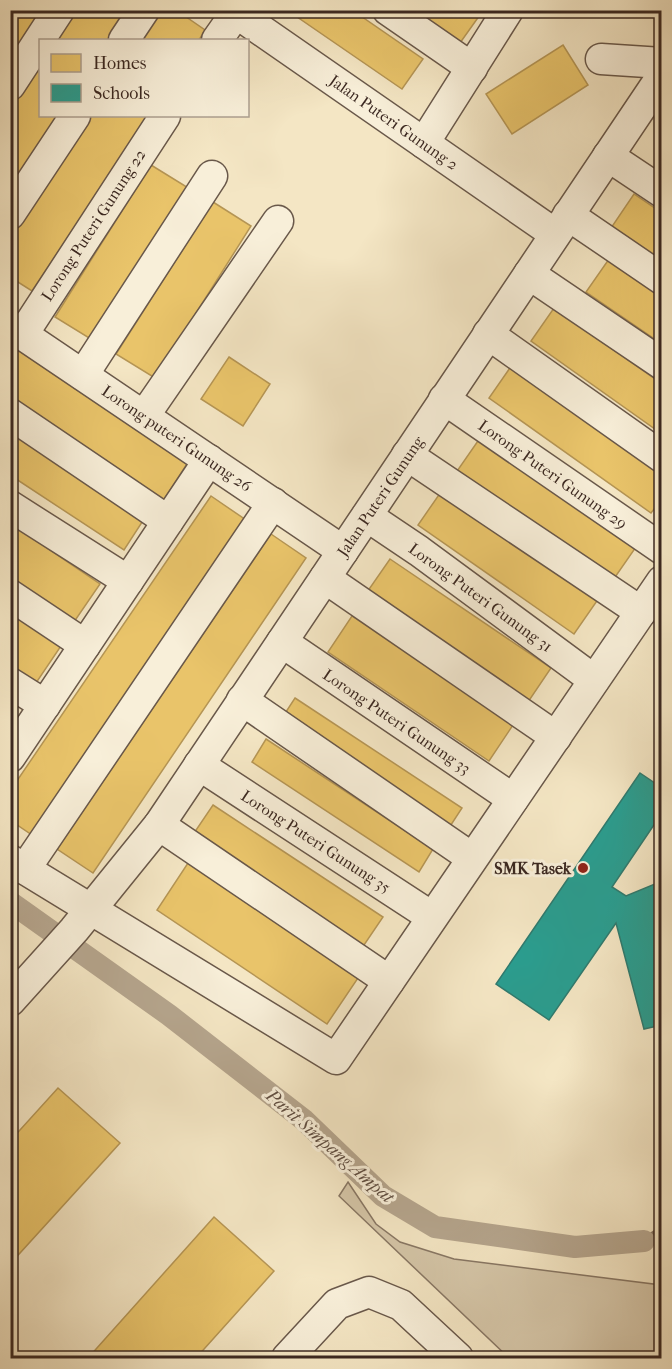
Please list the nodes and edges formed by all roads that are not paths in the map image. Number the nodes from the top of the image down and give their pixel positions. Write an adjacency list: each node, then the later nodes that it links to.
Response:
1 (59, 10): 6 (street)
2 (144, 10): 7 (street)
3 (388, 10): 12 (street)
4 (508, 10): 12 (street)
5 (234, 12): 8 (street); 17 (street, Jalan Puteri Gunung 2)
6 (40, 39)
7 (125, 39)
8 (218, 39)
9 (39, 41): 13 (street)
10 (601, 59): 11 (street)
11 (662, 63)
12 (472, 68): 17 (street)
13 (10, 85)
14 (658, 89): 18 (street, Jalan Puteri Gunung)
15 (74, 117): 21 (street)
16 (164, 117): 26 (street, Lorong Puteri Gunung 22)
17 (424, 143): 23 (street, Jalan Puteri Gunung 2)
18 (608, 156): 20 (street); 23 (street, Jalan Puteri Gunung)
19 (212, 176): 29 (street)
20 (662, 192)
21 (10, 214)
22 (278, 220): 32 (street)
23 (562, 225): 24 (street, Jalan Puteri Gunung); 25 (street, Jalan Puteri Gunung 2)
24 (529, 274): 27 (street, Jalan Puteri Gunung); 28 (street)
25 (662, 279)
26 (16, 330): 29 (street, Lorong puteri Gunung 26)
27 (488, 334): 30 (street, Jalan Puteri Gunung); 34 (street)
28 (662, 364)
29 (83, 375): 32 (street, Lorong puteri Gunung 26)
30 (444, 399): 33 (street, Jalan Puteri Gunung); 40 (street, Lorong Puteri Gunung 29)
31 (10, 414): 39 (street)
32 (144, 416): 35 (street, Lorong puteri Gunung 26)
33 (407, 455): 38 (street, Jalan Puteri Gunung); 46 (street)
34 (662, 457)
35 (209, 460): 36 (street, Lorong puteri Gunung 26); 39 (street)
36 (273, 503): 41 (street, Lorong puteri Gunung 26); 59 (street)
37 (10, 506): 44 (street)
38 (367, 516): 41 (street, Jalan Puteri Gunung); 49 (street, Lorong Puteri Gunung 31)
39 (168, 521): 44 (street)
40 (662, 549)
41 (343, 550): 42 (street, Jalan Puteri Gunung)
42 (325, 578): 47 (street, Jalan Puteri Gunung); 53 (street)
43 (662, 581): 46 (street)
44 (128, 582): 48 (street)
45 (10, 595): 48 (street)
46 (640, 612): 49 (street)
47 (282, 642): 51 (street, Jalan Puteri Gunung); 56 (street, Lorong Puteri Gunung 33)
48 (85, 645): 52 (street)
49 (594, 680): 53 (street)
50 (10, 683): 52 (street)
51 (242, 700): 55 (street, Jalan Puteri Gunung); 58 (street)
52 (45, 705): 54 (street)
53 (555, 736): 56 (street)
54 (10, 757)
55 (199, 765): 57 (street, Jalan Puteri Gunung); 60 (street, Lorong Puteri Gunung 35)
56 (513, 799): 58 (street)
57 (159, 825): 61 (street, Jalan Puteri Gunung); 62 (street)
58 (472, 858): 60 (street)
59 (18, 865): 61 (street)
60 (432, 917): 62 (street)
61 (75, 930): 62 (street); 63 (street, Jalan Puteri Gunung)
62 (389, 981)
63 (10, 1001)
64 (286, 1359): 65 (street)
65 (458, 1359)

